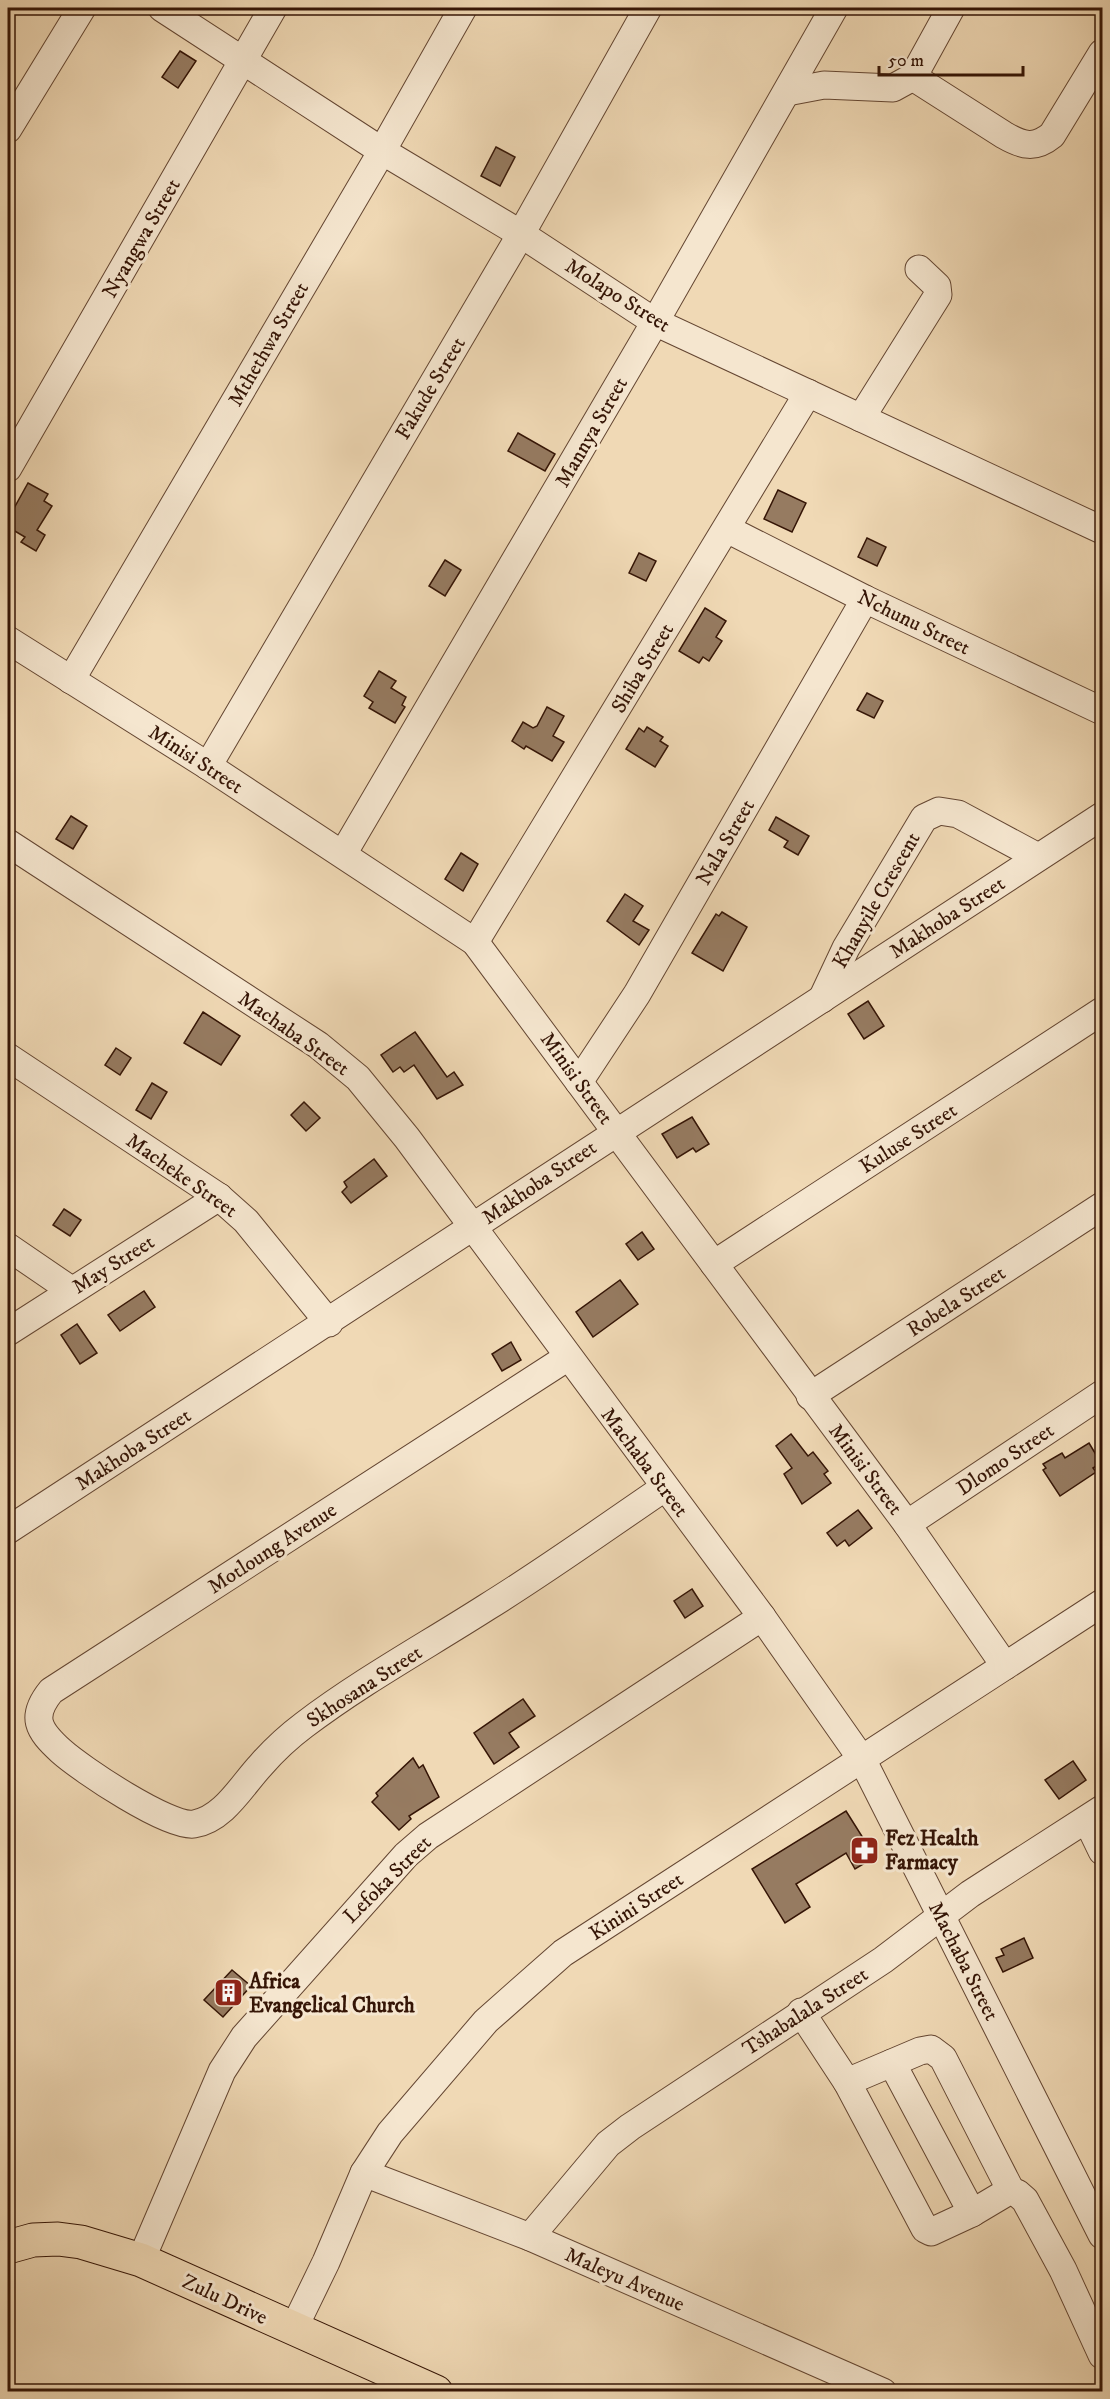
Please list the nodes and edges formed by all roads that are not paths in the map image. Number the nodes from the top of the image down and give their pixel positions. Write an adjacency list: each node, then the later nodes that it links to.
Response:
1 (82, 8): 12 (street)
2 (162, 8): 9 (street, Molapo Street)
3 (273, 8): 9 (street, Nyangwa Street)
4 (463, 8): 13 (street, Mthethwa Street)
5 (648, 8): 14 (street, Fakude Street)
6 (834, 8): 11 (street, Mannya Street)
7 (951, 8): 10 (street)
8 (1102, 54): 10 (street)
9 (244, 59): 13 (street, Molapo Street); 19 (street, Nyangwa Street)
10 (913, 76): 11 (street)
11 (787, 92): 16 (street, Mannya Street)
12 (8, 129)
13 (382, 150): 14 (street, Molapo Street); 24 (street, Mthethwa Street)
14 (521, 234): 16 (street, Molapo Street); 26 (street, Fakude Street)
15 (919, 269): 18 (street)
16 (655, 322): 17 (street, Molapo Street); 29 (street, Mannya Street)
17 (808, 393): 18 (street, Molapo Street); 20 (street, Shiba Street)
18 (861, 418): 21 (street, Molapo Street)
19 (8, 468)
20 (727, 529): 22 (street, Nchunu Street); 31 (street, Shiba Street)
21 (1102, 530)
22 (865, 599): 25 (street, Nchunu Street); 35 (street, Nala Street)
23 (8, 640): 24 (street, Minisi Street)
24 (71, 680): 26 (street, Minisi Street)
25 (1102, 711)
26 (208, 766): 29 (street, Minisi Street)
27 (1102, 816): 30 (street, Makhoba Street)
28 (8, 843): 39 (street, Machaba Street)
29 (343, 854): 31 (street, Minisi Street)
30 (1038, 857): 32 (street, Makhoba Street); 32 (street, Khanyile Crescent)
31 (476, 942): 35 (street, Minisi Street)
32 (822, 999): 36 (street, Makhoba Street)
33 (1102, 1011): 41 (street, Kuluse Street)
34 (8, 1057): 37 (street, Macheke Street)
35 (579, 1082): 36 (street, Minisi Street)
36 (615, 1132): 39 (street, Makhoba Street); 41 (street, Minisi Street)
37 (219, 1197): 42 (street, May Street); 43 (street, Macheke Street)
38 (1102, 1206): 47 (street, Robela Street)
39 (474, 1226): 43 (street, Makhoba Street); 45 (street, Machaba Street)
40 (8, 1247): 42 (street)
41 (714, 1264): 47 (street, Minisi Street)
42 (71, 1290): 44 (street, May Street)
43 (329, 1323): 50 (street, Makhoba Street)
44 (8, 1332)
45 (568, 1357): 48 (street, Machaba Street); 54 (street, Motloung Avenue)
46 (1102, 1394): 49 (street, Dlomo Street)
47 (810, 1396): 49 (street, Minisi Street)
48 (664, 1488): 52 (street, Machaba Street); 54 (street, Skhosana Street)
49 (907, 1524): 53 (street, Minisi Street)
50 (8, 1530)
51 (1102, 1603): 53 (street, Kinini Street)
52 (762, 1617): 55 (street, Machaba Street); 68 (street, Lefoka Street)
53 (1005, 1666): 55 (street, Kinini Street)
54 (73, 1761)
55 (863, 1761): 58 (street, Machaba Street); 62 (street, Kinini Street)
56 (1095, 1815): 57 (street); 58 (street, Tshabalala Street)
57 (1102, 1851)
58 (942, 1917): 59 (street, Tshabalala Street); 65 (street, Machaba Street)
59 (801, 2012): 61 (street); 66 (street, Tshabalala Street)
60 (892, 2063): 61 (street); 63 (street); 64 (street)
61 (847, 2082): 64 (street)
62 (364, 2173): 66 (street, Maleyu Avenue); 69 (street, Kinini Street)
63 (1011, 2191): 64 (street); 70 (street)
64 (972, 2213)
65 (1102, 2235)
66 (530, 2237): 72 (street, Maleyu Avenue)
67 (8, 2247): 68 (main road, Zulu Drive)
68 (141, 2260): 69 (main road, Zulu Drive)
69 (293, 2330): 71 (main road, Zulu Drive)
70 (1102, 2355)
71 (436, 2391)
72 (883, 2391)

